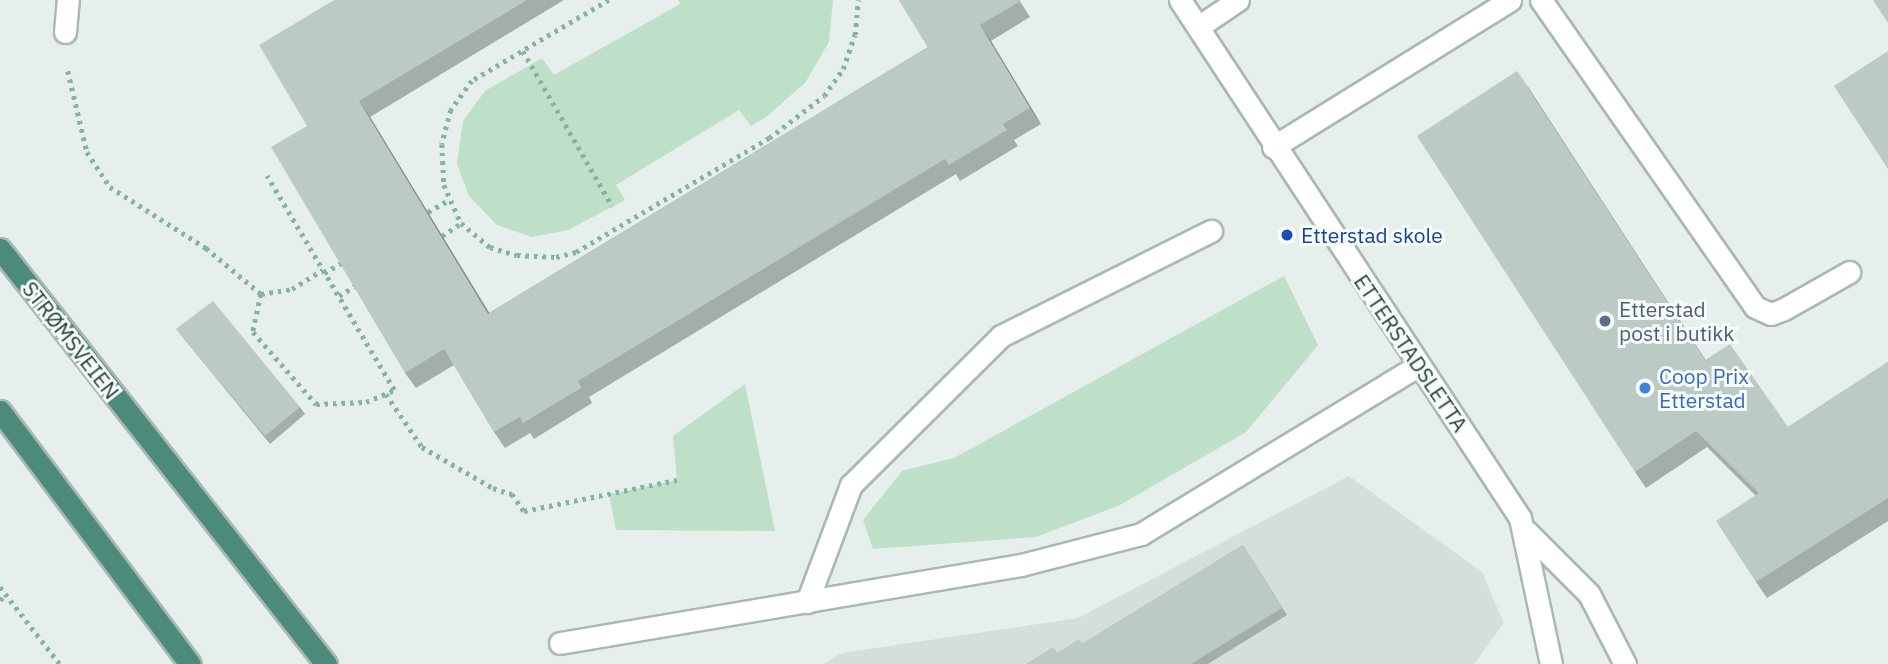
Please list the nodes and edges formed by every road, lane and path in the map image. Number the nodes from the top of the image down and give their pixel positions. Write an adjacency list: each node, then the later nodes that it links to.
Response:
1 (68, 0): 9 (street)
2 (609, 0): 10 (path)
3 (858, 0): 16 (path)
4 (1180, 0): 8 (street, ETTERSTADSLETTA)
5 (1238, 0): 8 (street)
6 (1510, 0): 11 (street)
7 (1541, 0): 22 (street)
8 (1198, 27): 11 (street, ETTERSTADSLETTA)
9 (65, 32): 24 (path)
10 (523, 51): 13 (path); 14 (path)
11 (1273, 147): 26 (street, ETTERSTADSLETTA)
12 (267, 176): 21 (path)
13 (449, 200): 15 (path); 16 (path)
14 (612, 206)
15 (428, 212)
16 (461, 223): 18 (path)
17 (1211, 230): 34 (street)
18 (442, 236)
19 (0, 249): 38 (highway, STRØMSVEIEN)
20 (341, 263): 21 (path)
21 (324, 272): 24 (path); 25 (path)
22 (1849, 272)
23 (355, 286): 25 (path)
24 (261, 293): 27 (path)
25 (339, 296): 27 (path)
26 (1419, 365): 30 (street, ETTERSTADSLETTA); 34 (street)
27 (386, 394): 29 (path)
28 (0, 411): 37 (highway)
29 (677, 480)
30 (1526, 531): 39 (street, ETTERSTADSLETTA); 40 (street, ETTERSTADSLETTA)
31 (0, 587): 32 (path)
32 (6, 595): 33 (path); 36 (path)
33 (0, 600)
34 (807, 602): 35 (street)
35 (560, 643)
36 (60, 664)
37 (190, 664)
38 (326, 664)
39 (1551, 664)
40 (1625, 664)

